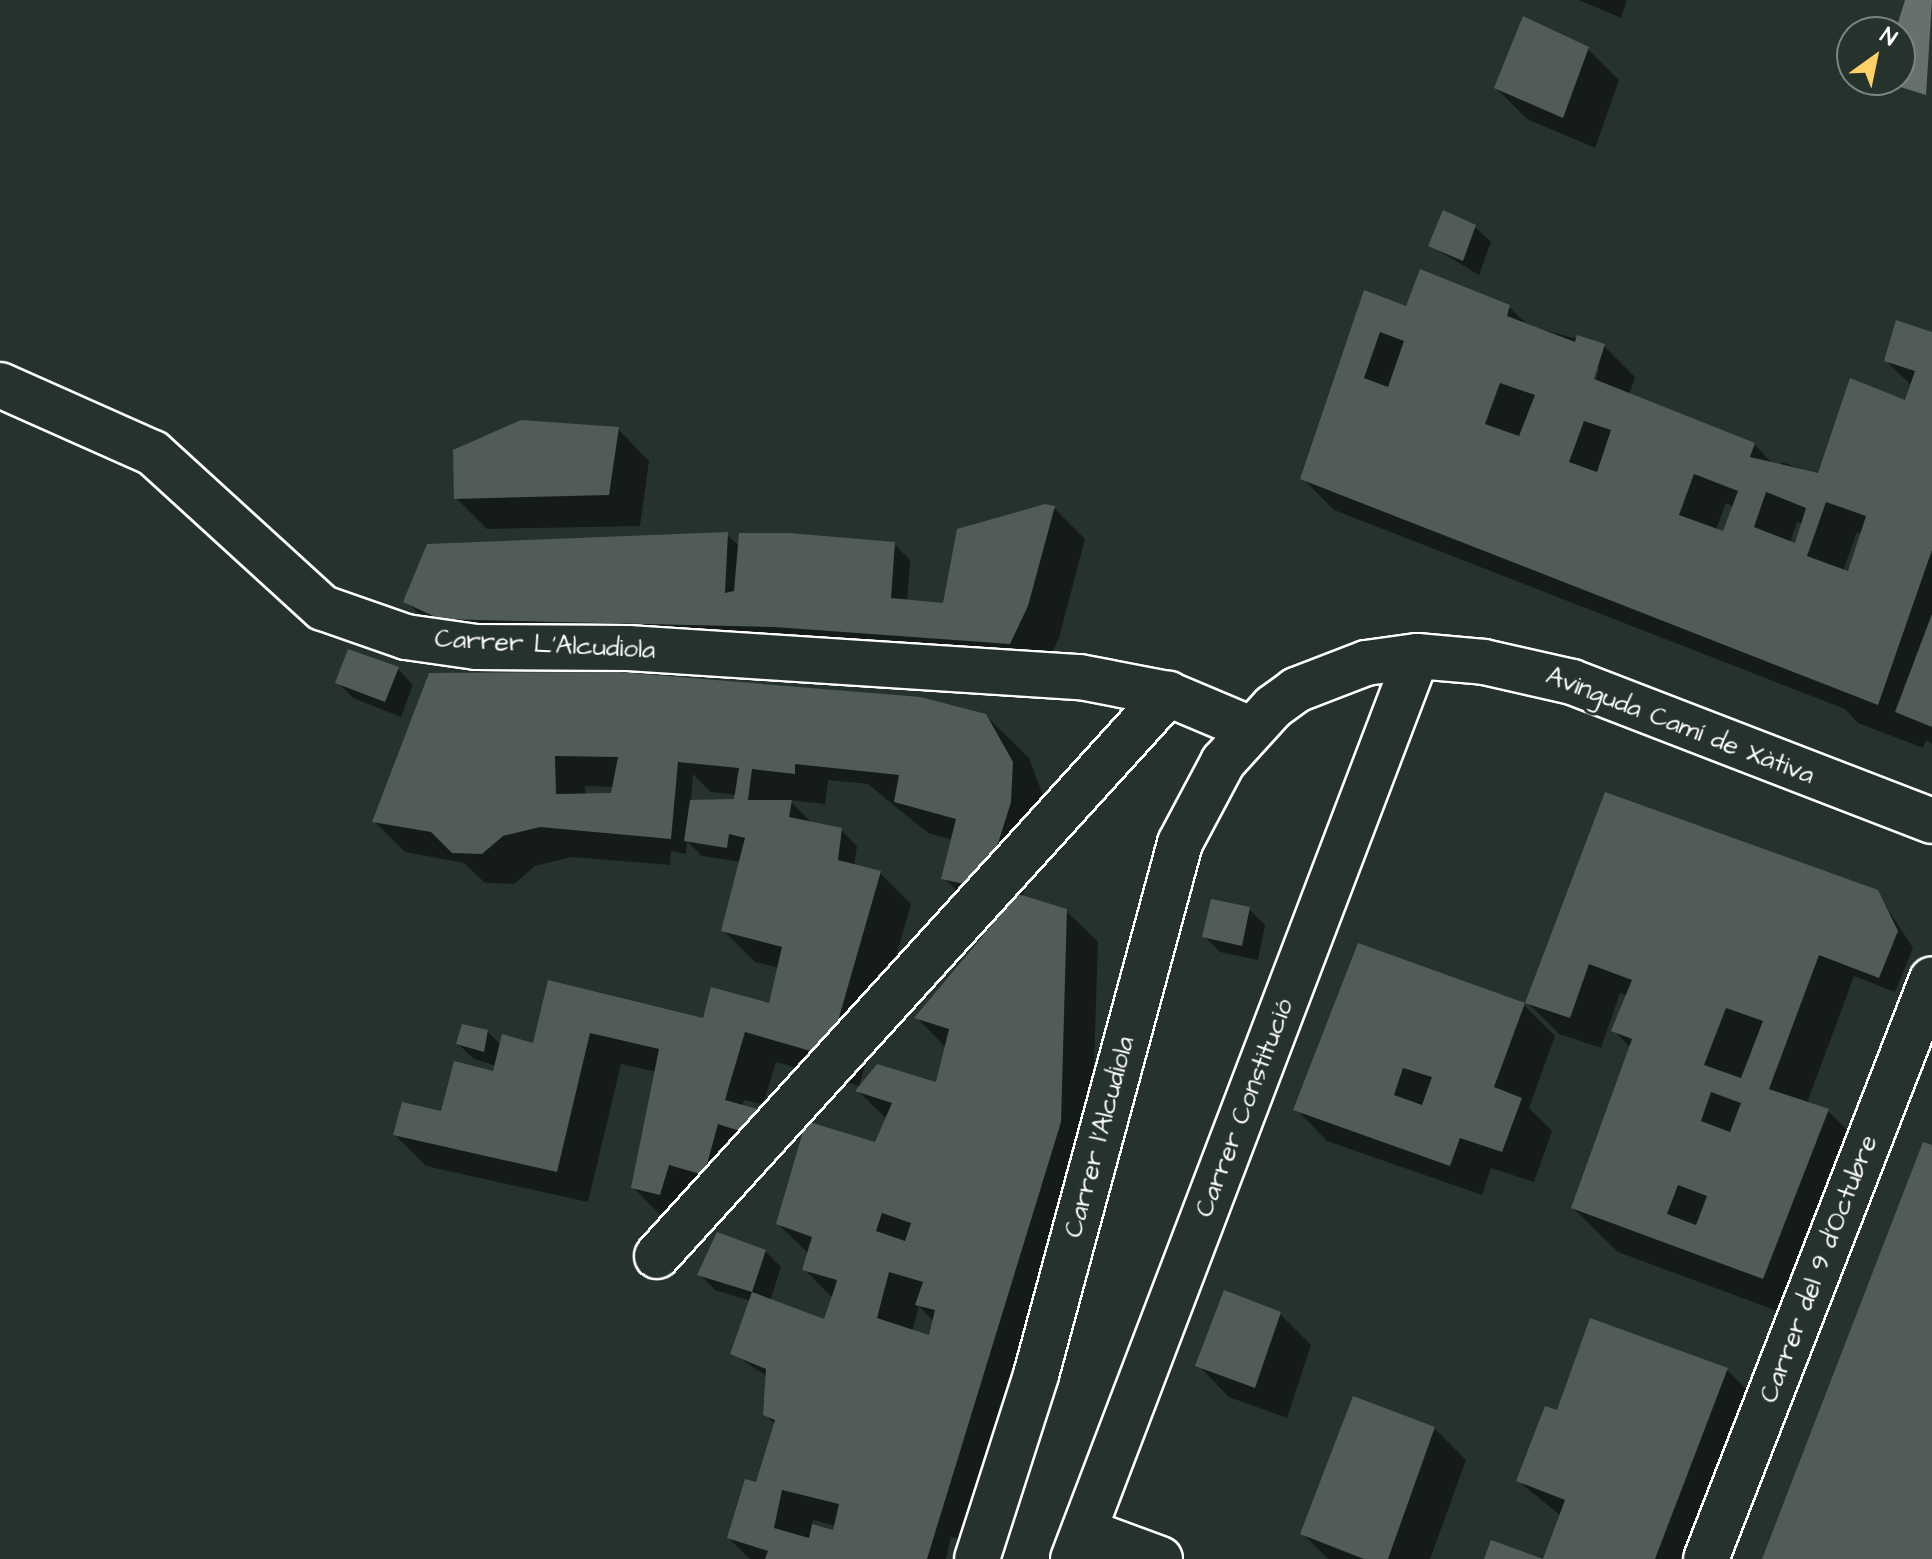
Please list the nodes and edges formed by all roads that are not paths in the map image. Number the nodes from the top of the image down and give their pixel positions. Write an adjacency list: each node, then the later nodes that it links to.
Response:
1 (0, 385): 3 (street, Carrer L'Alcudiola)
2 (1417, 656): 4 (street, Avinguda Camí de Xàtiva); 5 (street, Avinguda Camí de Xàtiva); 8 (street, Carrer Constitució)
3 (1168, 694): 4 (street, Carrer L'Alcudiola); 7 (street)
4 (1251, 729): 9 (street, Carrer l’Alcudiola)
5 (1932, 821)
6 (1932, 979): 11 (street, Carrer del 9 d'Octubre)
7 (657, 1256)
8 (1079, 1545): 10 (street)
9 (977, 1559)
10 (1160, 1559)
11 (1706, 1559)

